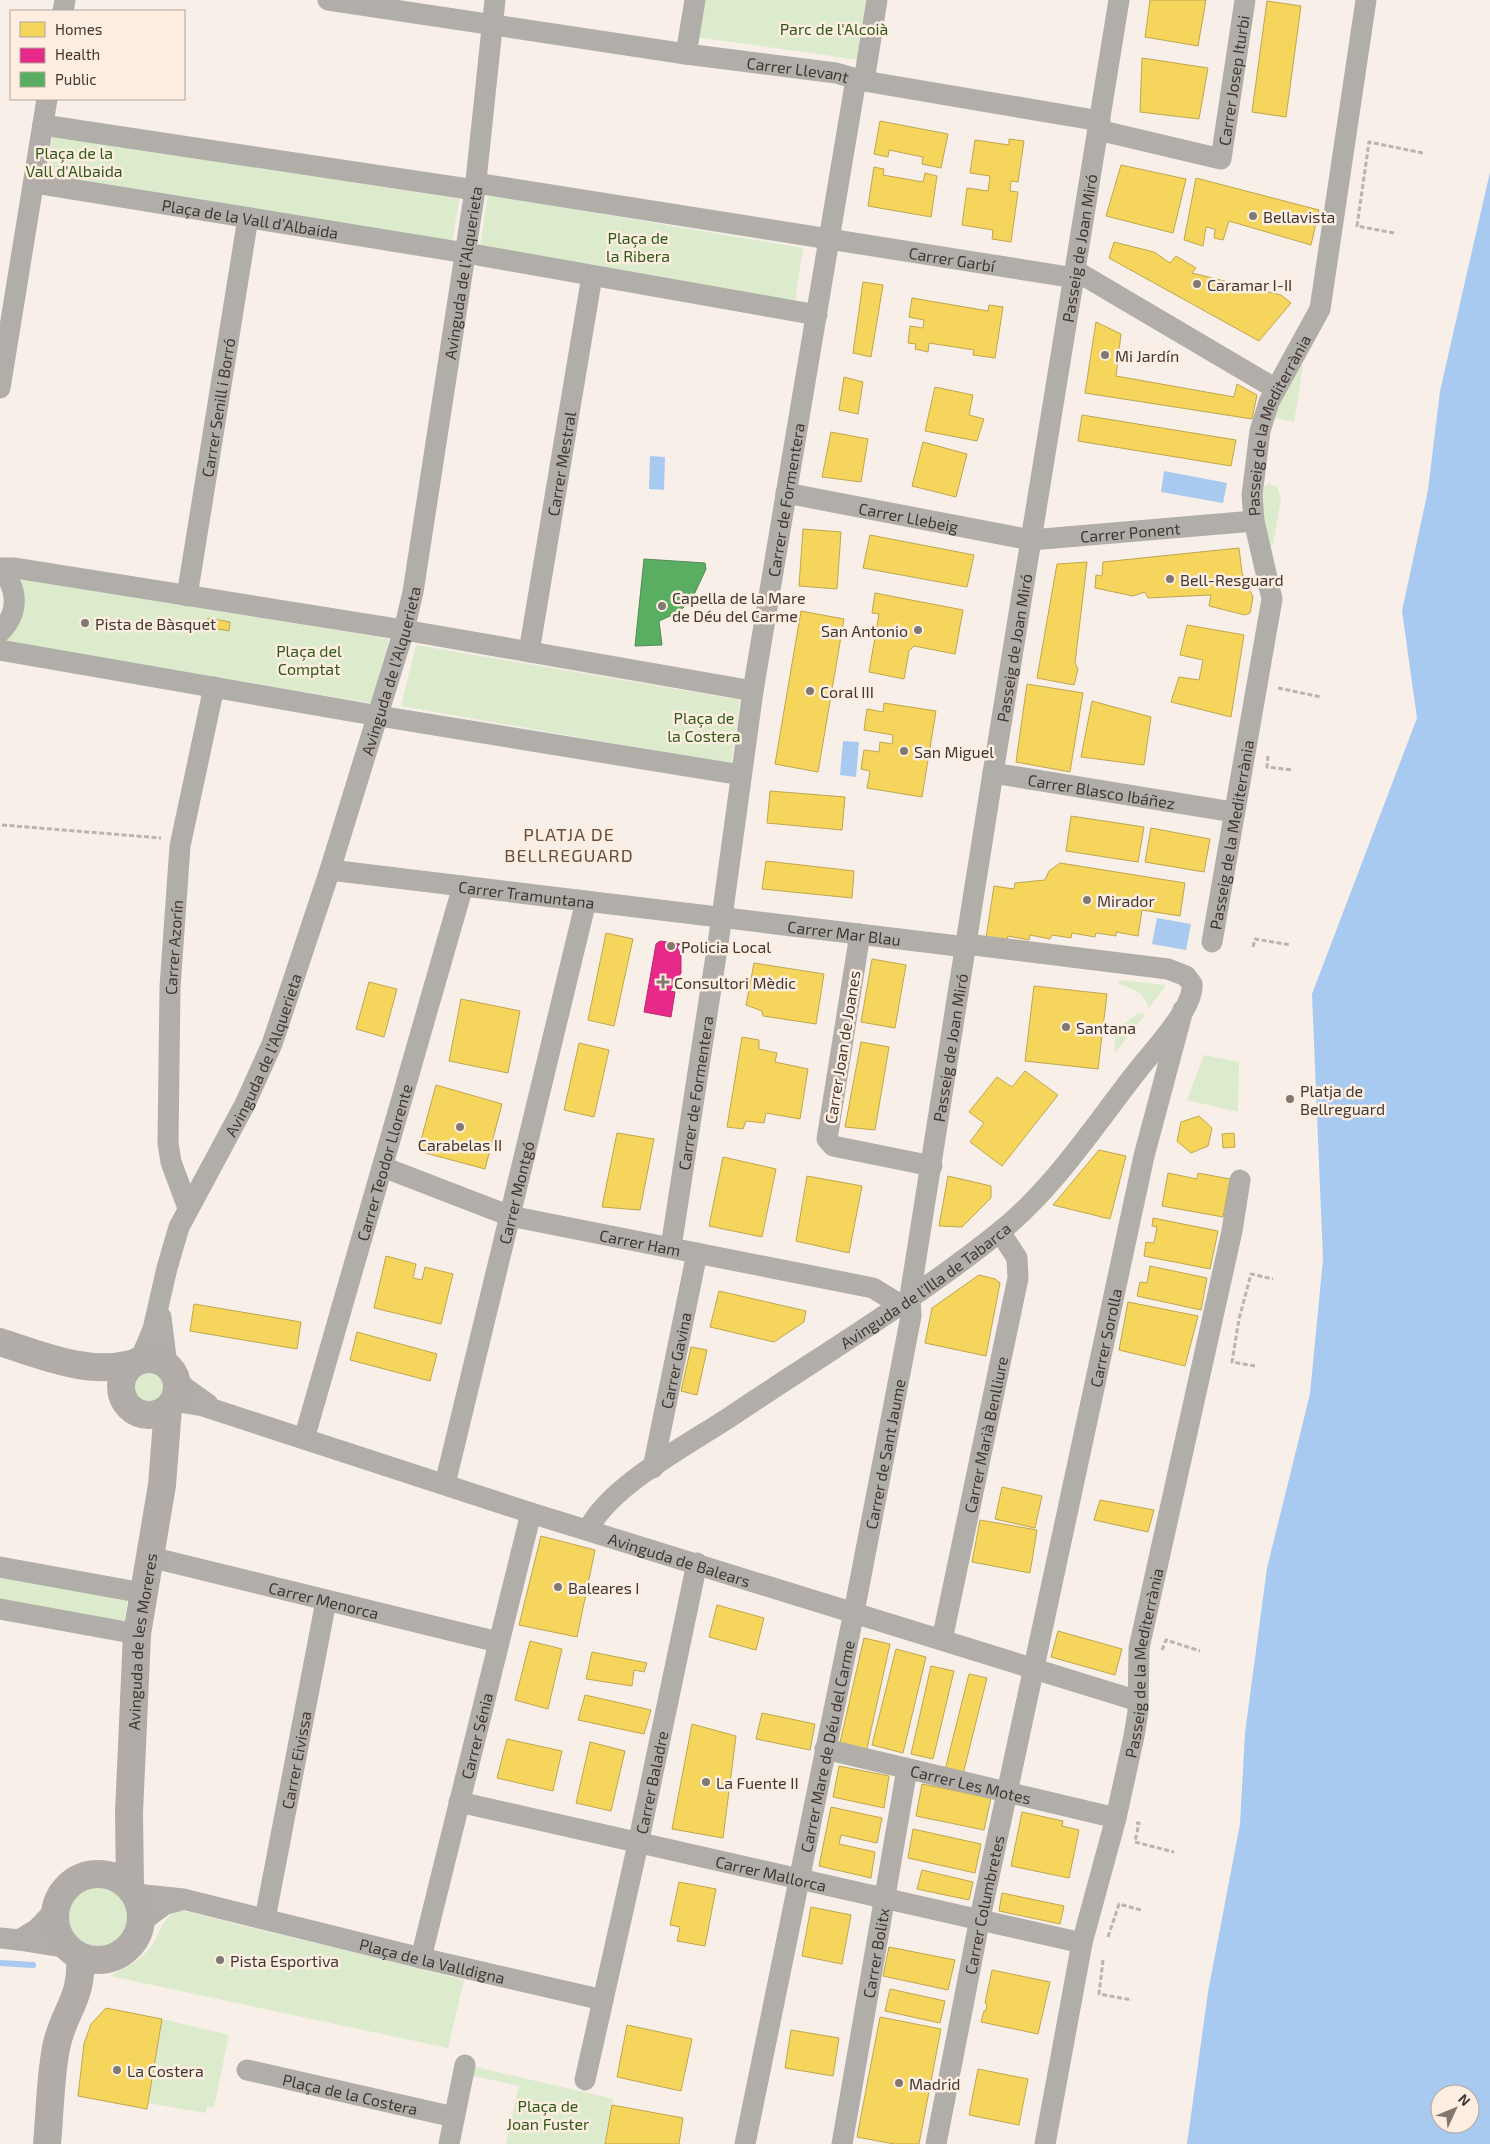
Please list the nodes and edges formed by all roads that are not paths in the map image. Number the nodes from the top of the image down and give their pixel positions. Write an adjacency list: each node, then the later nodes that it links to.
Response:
1 (328, 0): 8 (street, Carrer Llevant)
2 (495, 0): 8 (street, Avinguda de l’Alquerieta)
3 (695, 0): 9 (street)
4 (877, 0): 10 (street)
5 (1119, 0): 13 (street, Passeig de Joan Miró)
6 (1245, 0): 14 (street, Carrer Josep Iturbi)
7 (1366, 0): 24 (street, Passeig de la Mediterrània)
8 (494, 25): 9 (street, Carrer Llevant); 16 (street, Avinguda de l’Alquerieta)
9 (686, 54): 10 (street, Carrer Llevant)
10 (860, 80): 13 (street, Carrer Llevant); 18 (street, Carrer de Formentera)
11 (47, 100): 12 (street)
12 (43, 125): 15 (street); 16 (street)
13 (1099, 126): 14 (street, Carrer Llevant); 20 (street, Passeig de Joan Miró)
14 (1221, 160)
15 (34, 183): 17 (street, Plaça de la Vall d’Albaida); 23 (street)
16 (475, 187): 18 (street); 19 (street, Avinguda de l’Alquerieta)
17 (248, 218): 19 (street, Plaça de la Vall d’Albaida); 29 (street, Carrer Senill i Borró)
18 (830, 238): 20 (street, Carrer Garbí); 22 (street, Carrer de Formentera)
19 (466, 253): 21 (street); 30 (street, Avinguda de l’Alquerieta)
20 (1076, 274): 24 (street); 27 (street, Passeig de Joan Miró)
21 (592, 276): 22 (street); 33 (street, Carrer Mestral)
22 (817, 315): 25 (street, Carrer de Formentera)
23 (0, 388)
24 (1276, 389): 26 (street, Passeig de la Mediterrània)
25 (786, 493): 27 (street, Carrer Llebeig); 35 (street, Carrer de Formentera)
26 (1254, 522): 27 (street, Carrer Ponent); 39 (street, Passeig de la Mediterrània)
27 (1031, 540): 37 (street, Passeig de Joan Miró)
28 (0, 568): 29 (street); 31 (street)
29 (187, 596): 30 (street)
30 (404, 630): 33 (street); 36 (street, Avinguda de l’Alquerieta)
31 (0, 632)
32 (0, 650): 34 (street)
33 (529, 652): 35 (street)
34 (214, 687): 36 (street); 52 (street, Carrer Azorín)
35 (753, 691): 38 (street, Carrer de Formentera)
36 (379, 716): 38 (street); 40 (street, Avinguda de l’Alquerieta)
37 (993, 773): 39 (street, Carrer Blasco Ibáñez); 46 (street, Passeig de Joan Miró)
38 (741, 775): 43 (street, Carrer de Formentera)
39 (1233, 812): 45 (street, Passeig de la Mediterrània)
40 (330, 870): 41 (street, Carrer Tramuntana); 52 (street, Avinguda de l’Alquerieta)
41 (463, 886): 42 (street, Carrer Tramuntana); 50 (street, Carrer Teodor Llorente)
42 (586, 901): 43 (street, Carrer Tramuntana); 53 (street, Carrer Montgó)
43 (722, 917): 44 (street, Carrer Mar Blau); 55 (street, Carrer de Formentera)
44 (860, 934): 46 (street, Carrer Mar Blau); 49 (street, Carrer Joan de Joanes)
45 (1212, 942)
46 (966, 946): 47 (street, Carrer Mar Blau); 49 (street, Passeig de Joan Miró)
47 (1186, 976): 48 (street, Avinguda de l'Illa de Tabarca)
48 (1183, 1010): 54 (street, Avinguda de l'Illa de Tabarca); 78 (street, Carrer Sorolla)
49 (932, 1166): 57 (street, Passeig de Joan Miró)
50 (383, 1168): 53 (street, Carrer Ham); 63 (street, Carrer Teodor Llorente)
51 (1240, 1180): 79 (street, Passeig de la Mediterrània)
52 (188, 1208): 58 (street, Avinguda de l’Alquerieta)
53 (510, 1216): 55 (street, Carrer Ham); 65 (street, Carrer Montgó)
54 (1000, 1232): 57 (street, Avinguda de l'Illa de Tabarca); 76 (street, Carrer Marià Benlliure)
55 (671, 1247): 56 (street, Carrer Ham)
56 (697, 1253): 57 (street, Carrer Ham); 64 (street, Carrer Gavina)
57 (905, 1300): 64 (street, Avinguda de l'Illa de Tabarca); 74 (street, Carrer de Sant Jaume)
58 (160, 1307): 61 (street); 62 (street)
59 (0, 1342): 60 (street)
60 (67, 1362): 61 (street); 62 (street)
61 (136, 1362): 62 (street); 62 (street, Avinguda de les Moreres)
62 (158, 1395): 63 (street, Avinguda de Balears); 68 (street, Avinguda de les Moreres)
63 (304, 1439): 65 (street, Avinguda de Balears)
64 (653, 1468): 67 (street, Avinguda de l'Illa de Tabarca)
65 (445, 1484): 66 (street, Avinguda de Balears)
66 (531, 1512): 67 (street, Avinguda de Balears); 77 (street, Carrer Sénia)
67 (588, 1530): 69 (street, Avinguda de Balears)
68 (150, 1557): 71 (street, Avinguda de les Moreres); 72 (street, Carrer Menorca)
69 (697, 1563): 74 (street, Avinguda de Balears); 86 (street, Carrer Baladre)
70 (0, 1566): 71 (street)
71 (143, 1593): 75 (street, Avinguda de les Moreres)
72 (326, 1601): 77 (street, Carrer Menorca); 94 (street, Carrer Eivissa)
73 (0, 1609): 75 (street)
74 (854, 1612): 76 (street, Avinguda de Balears); 80 (street, Carrer Mare de Déu del Carme)
75 (138, 1634): 84 (street, Avinguda de les Moreres)
76 (942, 1640): 78 (street, Avinguda de Balears)
77 (498, 1642): 83 (street, Carrer Sénia)
78 (1034, 1668): 79 (street, Avinguda de Balears); 82 (street, Carrer Columbretes)
79 (1138, 1701): 85 (street, Passeig de la Mediterrània)
80 (825, 1750): 81 (street, Carrer Les Motes); 88 (street, Carrer Mare de Déu del Carme)
81 (907, 1769): 82 (street, Carrer Les Motes); 90 (street, Carrer Bolitx)
82 (1008, 1792): 85 (street, Carrer Les Motes); 93 (street, Carrer Columbretes)
83 (459, 1802): 86 (street, Carrer Mallorca); 99 (street, Carrer Sénia)
84 (129, 1813): 87 (street, Avinguda de les Moreres); 89 (street, Avinguda de les Moreres)
85 (1116, 1818): 97 (street, Passeig de la Mediterrània)
86 (638, 1844): 88 (street, Carrer Mallorca); 102 (street, Carrer Baladre)
87 (106, 1874): 89 (street); 92 (street)
88 (800, 1879): 90 (street, Carrer Mallorca); 110 (street, Carrer Mare de Déu del Carme)
89 (133, 1890): 91 (street, Plaça de la Valldigna); 95 (street)
90 (884, 1898): 93 (street, Carrer Mallorca); 107 (street, Carrer Bolitx)
91 (183, 1899): 94 (street, Plaça de la Valldigna); 95 (street)
92 (55, 1910): 96 (street); 98 (street)
93 (980, 1918): 97 (street, Carrer Mallorca); 111 (street, Carrer Columbretes)
94 (265, 1919): 99 (street, Plaça de la Valldigna)
95 (141, 1922): 100 (street)
96 (9, 1939): 98 (street)
97 (1082, 1943): 112 (street, Passeig de la Mediterrània)
98 (74, 1952): 100 (street); 101 (street)
99 (421, 1958): 102 (street, Plaça de la Valldigna)
100 (110, 1959): 101 (street)
101 (77, 1995): 108 (street)
102 (602, 2000): 105 (street)
103 (465, 2065): 106 (street)
104 (247, 2070): 106 (street, Plaça de la Costera)
105 (585, 2080)
106 (454, 2117): 109 (street)
107 (843, 2140)
108 (47, 2144)
109 (449, 2144)
110 (745, 2144)
111 (936, 2144)
112 (1045, 2144)

